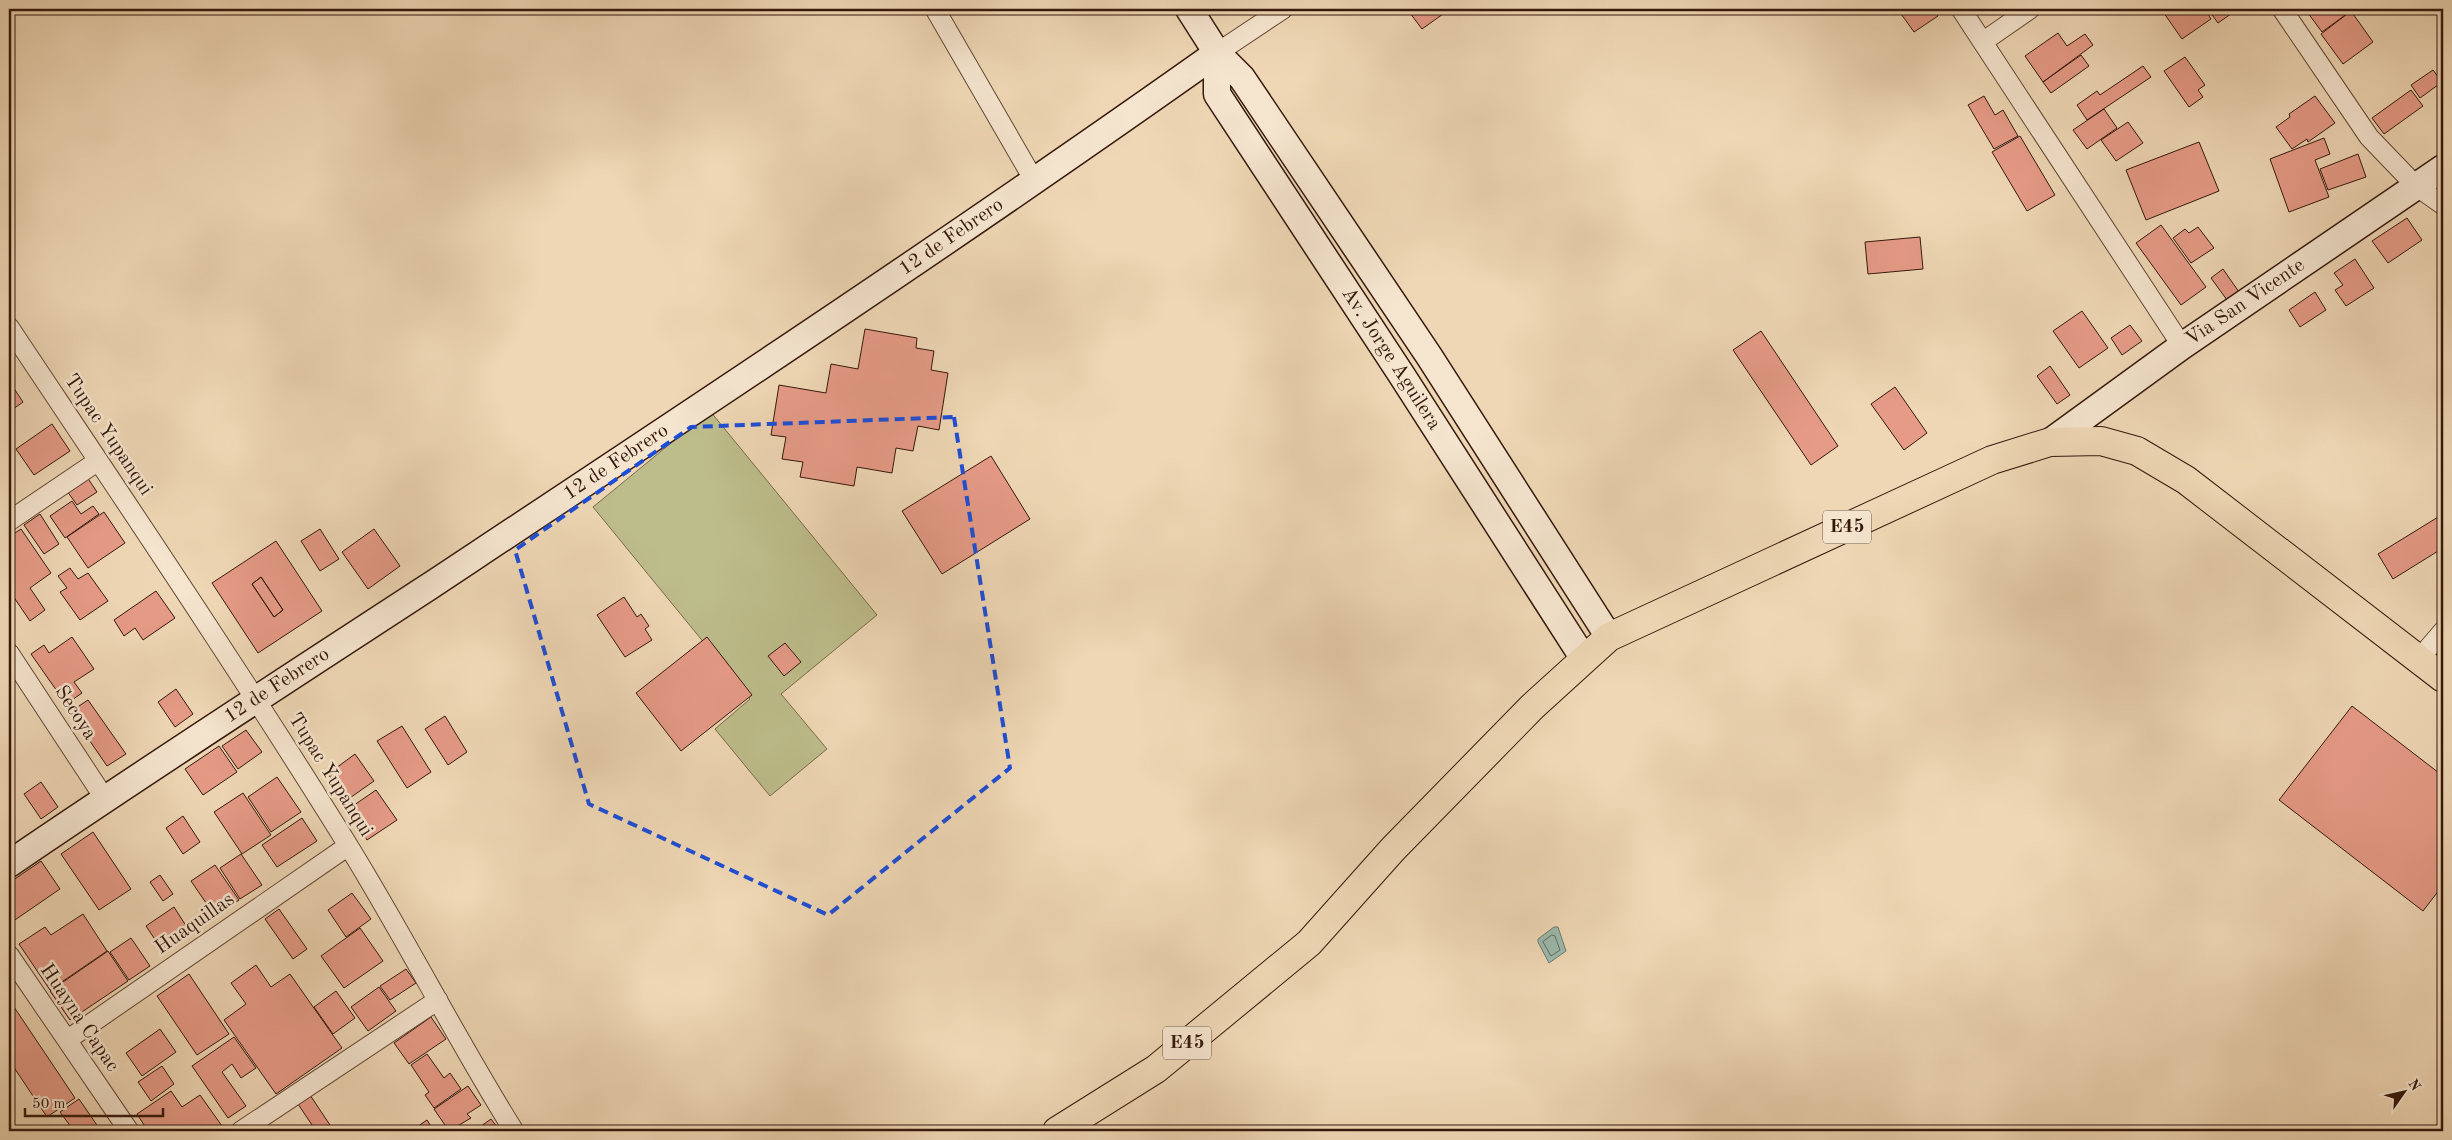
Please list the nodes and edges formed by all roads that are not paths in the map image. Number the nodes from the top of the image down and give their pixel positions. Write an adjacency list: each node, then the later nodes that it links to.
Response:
1 (935, 9): 10 (street)
2 (1188, 9): 8 (street, Av. Jorge Aguilera)
3 (1283, 9): 8 (street)
4 (1961, 9): 7 (street)
5 (2030, 9): 7 (street)
6 (2282, 9): 11 (street)
7 (1984, 41): 14 (street)
8 (1217, 53): 10 (street, 12 de Febrero); 19 (street, Av. Jorge Aguilera); 21 (street, Av. Jorge Aguilera)
9 (2443, 168): 11 (street, Via San Vicente)
10 (1035, 182): 24 (street, 12 de Febrero)
11 (2416, 186): 12 (street); 14 (street, Via San Vicente)
12 (2443, 206)
13 (9, 328): 16 (street, Tupac Yupanqui)
14 (2182, 346): 15 (street, Via San Vicente)
15 (2050, 442): 19 (main road, E45); 22 (main road, E45)
16 (98, 461): 17 (street); 24 (street, Tupac Yupanqui)
17 (9, 521)
18 (2443, 631): 22 (street)
19 (1609, 637): 21 (main road, E45)
20 (9, 652): 25 (street, Secoya)
21 (1584, 659): 34 (main road, E45)
22 (2419, 659): 23 (main road, E45)
23 (2443, 678)
24 (256, 698): 25 (street, 12 de Febrero); 26 (street, Tupac Yupanqui)
25 (104, 799): 27 (street, 12 de Febrero)
26 (348, 846): 29 (street, Tupac Yupanqui); 30 (street, Huaquillas)
27 (9, 864)
28 (9, 955): 30 (street, Huayna Capac)
29 (438, 1000): 32 (street); 33 (street, Tupac Yupanqui)
30 (67, 1040): 31 (street, Huayna Capac)
31 (129, 1131)
32 (241, 1131)
33 (514, 1131)
34 (1057, 1131)

